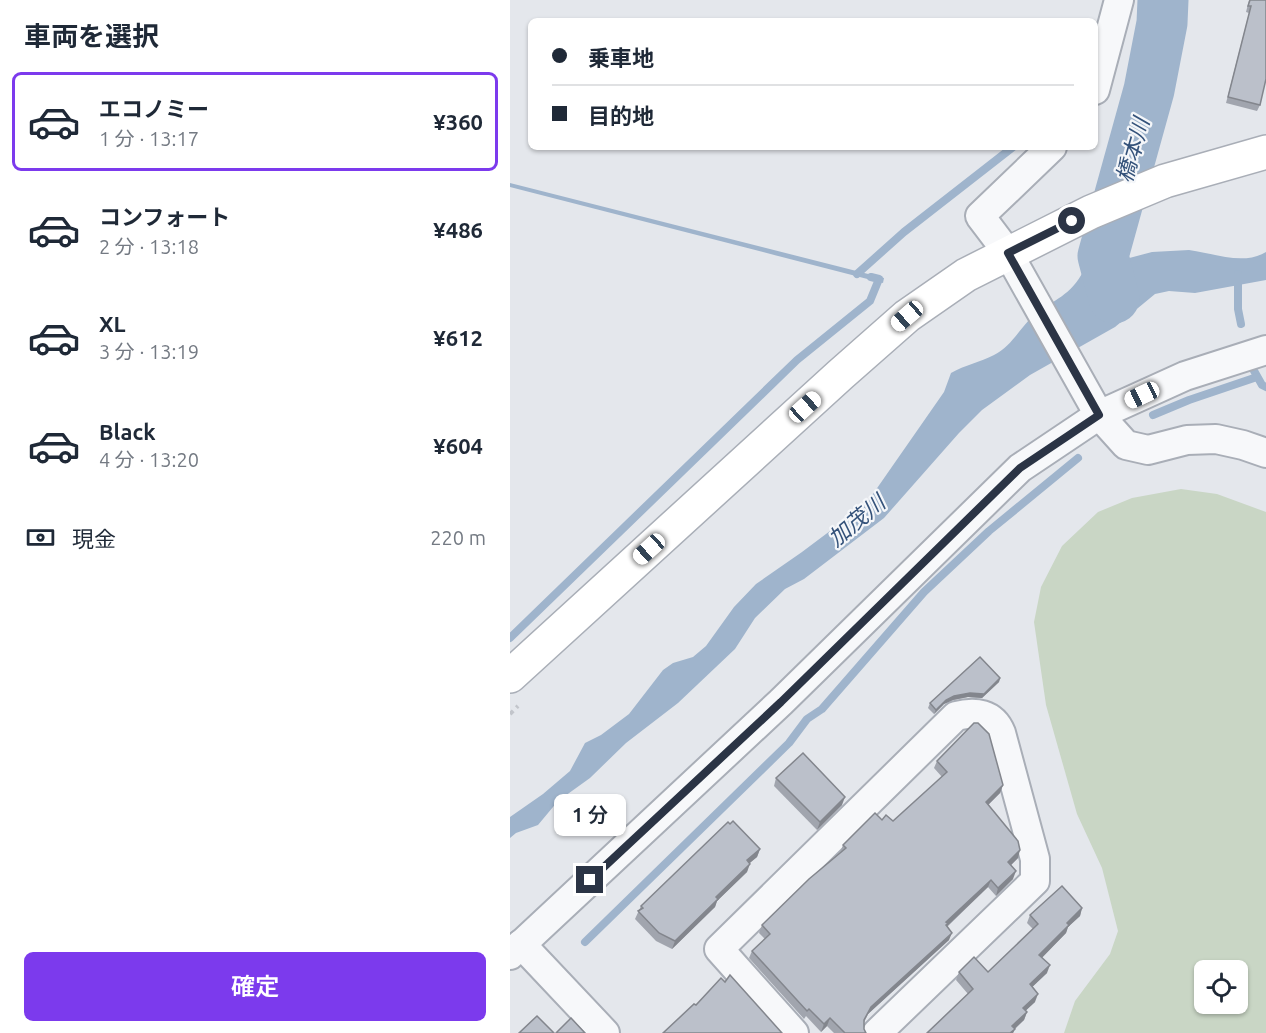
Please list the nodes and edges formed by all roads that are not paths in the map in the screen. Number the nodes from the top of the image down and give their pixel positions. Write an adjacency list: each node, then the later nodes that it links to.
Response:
1 (1119, 0): 2 (street)
2 (1098, 79)
3 (1049, 150): 5 (street)
4 (1266, 152): 5 (street)
5 (1008, 253): 7 (street); 9 (street)
6 (1266, 350): 7 (street)
7 (1099, 415): 8 (street); 10 (street)
8 (1266, 453)
9 (510, 676)
10 (516, 950): 11 (street)
11 (605, 1033)
12 (794, 1033): 13 (street)
13 (877, 1033)

